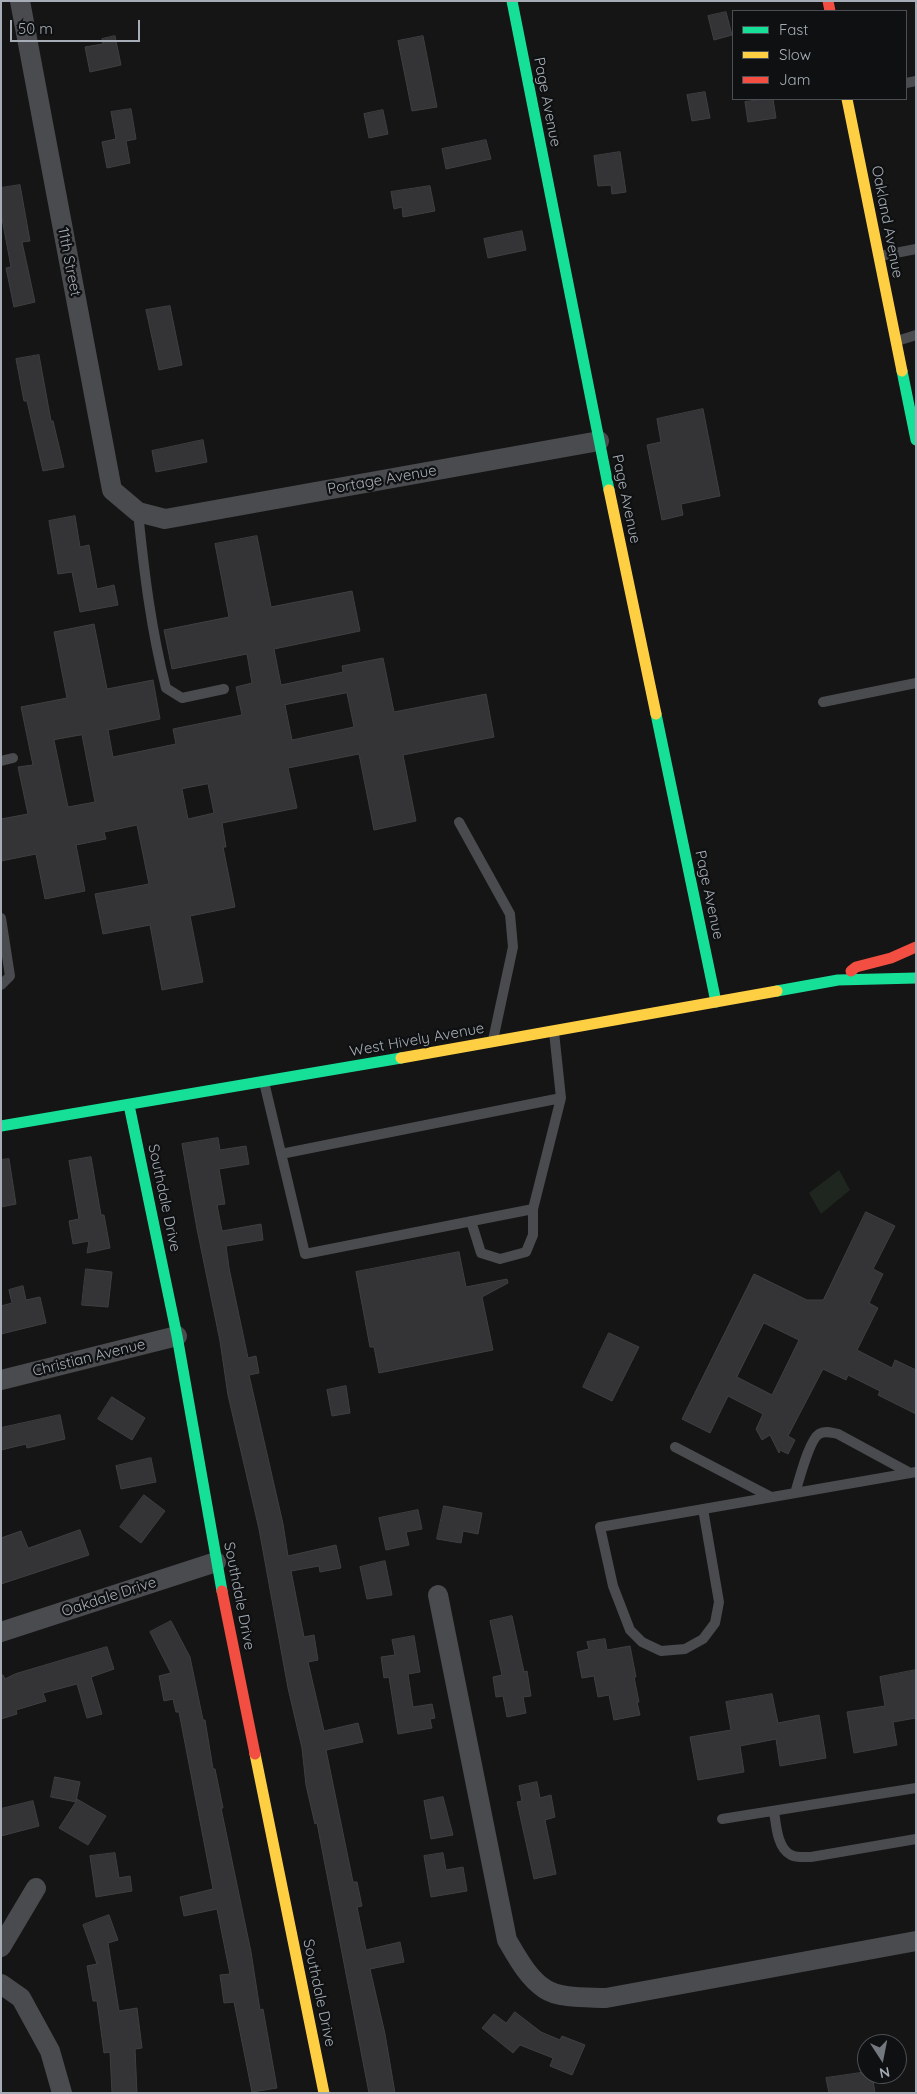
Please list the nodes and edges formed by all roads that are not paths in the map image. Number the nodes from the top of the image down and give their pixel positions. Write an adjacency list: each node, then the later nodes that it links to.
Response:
1 (20, 1): 11 (street, 11th Street)
2 (512, 1): 10 (street, Page Avenue)
3 (847, 100): 5 (street, Oakland Avenue)
4 (916, 248): 5 (lane)
5 (879, 257): 7 (street, Oakland Avenue)
6 (916, 335): 7 (lane)
7 (896, 341): 8 (street, Oakland Avenue)
8 (911, 396): 9 (street, Oakland Avenue)
9 (916, 440)
10 (599, 441): 11 (street, Portage Avenue); 23 (street, Page Avenue)
11 (138, 512): 13 (lane)
12 (916, 683): 14 (lane)
13 (224, 689)
14 (823, 702)
15 (13, 758): 16 (lane)
16 (1, 761)
17 (459, 822): 25 (lane)
18 (1, 918): 22 (lane)
19 (916, 947): 21 (street)
20 (916, 978): 21 (street)
21 (838, 980): 23 (street, West Hively Avenue)
22 (1, 985)
23 (716, 1002): 24 (street, West Hively Avenue)
24 (554, 1030): 25 (street, West Hively Avenue); 27 (lane)
25 (492, 1041): 26 (street, West Hively Avenue)
26 (264, 1081): 28 (street, West Hively Avenue); 30 (lane)
27 (562, 1098): 30 (lane); 31 (lane)
28 (129, 1105): 29 (street, West Hively Avenue); 33 (street, Southdale Drive)
29 (1, 1126)
30 (281, 1154): 32 (lane)
31 (533, 1209): 32 (lane); 32 (lane)
32 (471, 1221)
33 (177, 1336): 34 (street, Christian Avenue); 40 (street, Southdale Drive)
34 (1, 1380)
35 (675, 1447): 38 (lane)
36 (913, 1472): 37 (lane); 37 (lane)
37 (795, 1493): 38 (lane)
38 (771, 1497): 39 (lane)
39 (703, 1509): 39 (lane)
40 (216, 1562): 42 (street, Oakdale Drive); 52 (street, Southdale Drive)
41 (438, 1595): 48 (street)
42 (1, 1632)
43 (916, 1788): 44 (lane)
44 (774, 1811): 45 (lane); 46 (lane)
45 (722, 1819)
46 (916, 1838)
47 (36, 1888): 49 (street)
48 (916, 1941)
49 (1, 1947)
50 (1, 1984): 51 (street)
51 (62, 2093)
52 (324, 2093)

